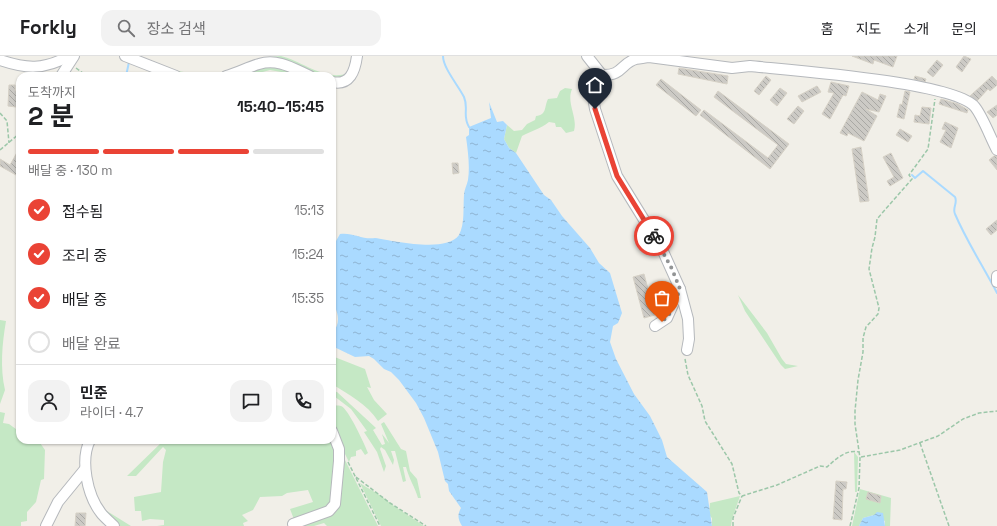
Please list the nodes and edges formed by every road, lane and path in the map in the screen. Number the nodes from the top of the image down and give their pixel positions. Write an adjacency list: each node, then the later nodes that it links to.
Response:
1 (125, 56): 8 (street)
2 (357, 56): 11 (street)
3 (588, 56): 6 (street)
4 (0, 60): 5 (street)
5 (68, 66): 7 (path)
6 (596, 70): 12 (street); 20 (street)
7 (79, 72)
8 (166, 72)
9 (236, 72): 10 (street)
10 (301, 72)
11 (336, 83)
12 (936, 91): 17 (street); 27 (path)
13 (0, 113): 15 (path)
14 (16, 137): 15 (path)
15 (9, 143): 16 (path)
16 (0, 150)
17 (997, 150)
18 (997, 276): 19 (street)
19 (997, 282)
20 (680, 289): 21 (street); 22 (street)
21 (655, 326)
22 (687, 350): 32 (path)
23 (997, 410): 24 (path)
24 (919, 442): 29 (path); 40 (path)
25 (88, 444): 30 (street)
26 (336, 444): 33 (street)
27 (859, 452): 29 (path); 32 (path)
28 (346, 458): 31 (path)
29 (860, 458): 39 (path)
30 (84, 469): 34 (street); 35 (street)
31 (356, 476): 36 (path); 37 (path)
32 (742, 496): 38 (path)
33 (293, 524)
34 (46, 526)
35 (114, 526)
36 (380, 526)
37 (426, 526)
38 (732, 526)
39 (850, 526)
40 (949, 526)

